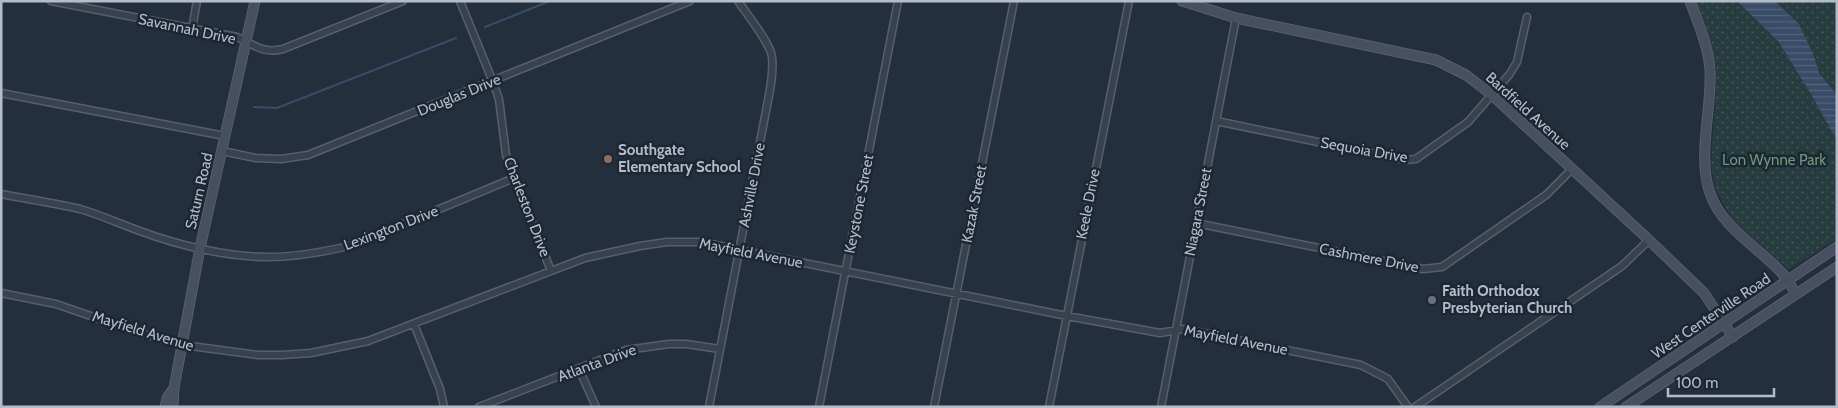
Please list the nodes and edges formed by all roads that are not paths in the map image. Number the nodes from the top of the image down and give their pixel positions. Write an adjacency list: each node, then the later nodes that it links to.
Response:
1 (51, 1): 13 (street, Savannah Drive)
2 (197, 1): 16 (street)
3 (255, 1): 17 (street, Saturn Road)
4 (403, 1): 17 (street, Savannah Drive)
5 (460, 1): 18 (street, Charleston Drive)
6 (690, 1): 18 (street, Douglas Drive)
7 (738, 1): 31 (street, Ashville Drive)
8 (898, 1): 34 (street, Keystone Street)
9 (1014, 1): 37 (street, Kazak Street)
10 (1129, 1): 39 (street, Keele Drive)
11 (1182, 1): 15 (street, Bardfield Avenue)
12 (1690, 1): 35 (street)
13 (80, 4): 16 (street, Savannah Drive)
14 (1526, 17): 20 (street, Sequoia Drive)
15 (1236, 18): 20 (street, Bardfield Avenue); 21 (street, Niagara Street)
16 (192, 29): 17 (street, Savannah Drive)
17 (246, 41): 22 (street, Saturn Road)
18 (493, 82): 23 (street, Douglas Drive); 25 (street, Charleston Drive)
19 (1, 93): 22 (street)
20 (1492, 95): 21 (street, Sequoia Drive); 24 (street, Bardfield Avenue)
21 (1216, 121): 27 (street, Niagara Street)
22 (225, 136): 23 (street, Saturn Road)
23 (222, 151): 30 (street, Saturn Road)
24 (1572, 169): 27 (street, Cashmere Drive); 28 (street, Bardfield Avenue)
25 (514, 178): 30 (street, Lexington Drive); 33 (street, Charleston Drive)
26 (1, 194): 30 (street, Lexington Drive)
27 (1196, 223): 42 (street, Niagara Street)
28 (1649, 240): 41 (street, Bardfield Avenue); 61 (street)
29 (1837, 247): 35 (street, West Centerville Road)
30 (200, 248): 44 (street, Saturn Road)
31 (740, 250): 33 (street, Mayfield Avenue); 34 (street, Mayfield Avenue); 45 (street, Ashville Drive)
32 (1837, 267): 38 (street, West Centerville Road)
33 (551, 271): 40 (street, Mayfield Avenue)
34 (845, 272): 37 (street, Mayfield Avenue); 56 (street, Keystone Street)
35 (1788, 280): 38 (street); 41 (street, West Centerville Road)
36 (1, 293): 44 (street, Mayfield Avenue)
37 (957, 294): 39 (street, Mayfield Avenue); 57 (street, Kazak Street)
38 (1796, 294): 43 (street, West Centerville Road)
39 (1067, 316): 42 (street, Mayfield Avenue); 58 (street, Keele Drive)
40 (414, 324): 44 (street, Mayfield Avenue); 52 (street)
41 (1725, 324): 43 (street, Bardfield Avenue); 47 (street, West Centerville Road)
42 (1175, 329): 59 (street, Niagara Street); 60 (street, Mayfield Avenue)
43 (1733, 337): 49 (street, West Centerville Road)
44 (183, 345): 48 (street, Saturn Road)
45 (720, 349): 46 (street, Atlanta Drive); 55 (street, Ashville Drive)
46 (579, 369): 53 (street, Atlanta Drive); 54 (street)
47 (1630, 387): 49 (street); 62 (street, West Centerville Road)
48 (174, 388): 50 (street, Saturn Road); 51 (street, Saturn Road)
49 (1640, 403): 63 (street, West Centerville Road)
50 (165, 407)
51 (173, 407)
52 (444, 407)
53 (479, 407)
54 (596, 407)
55 (708, 407)
56 (818, 407)
57 (934, 407)
58 (1049, 407)
59 (1161, 407)
60 (1408, 407)
61 (1414, 407)
62 (1600, 407)
63 (1626, 407)

